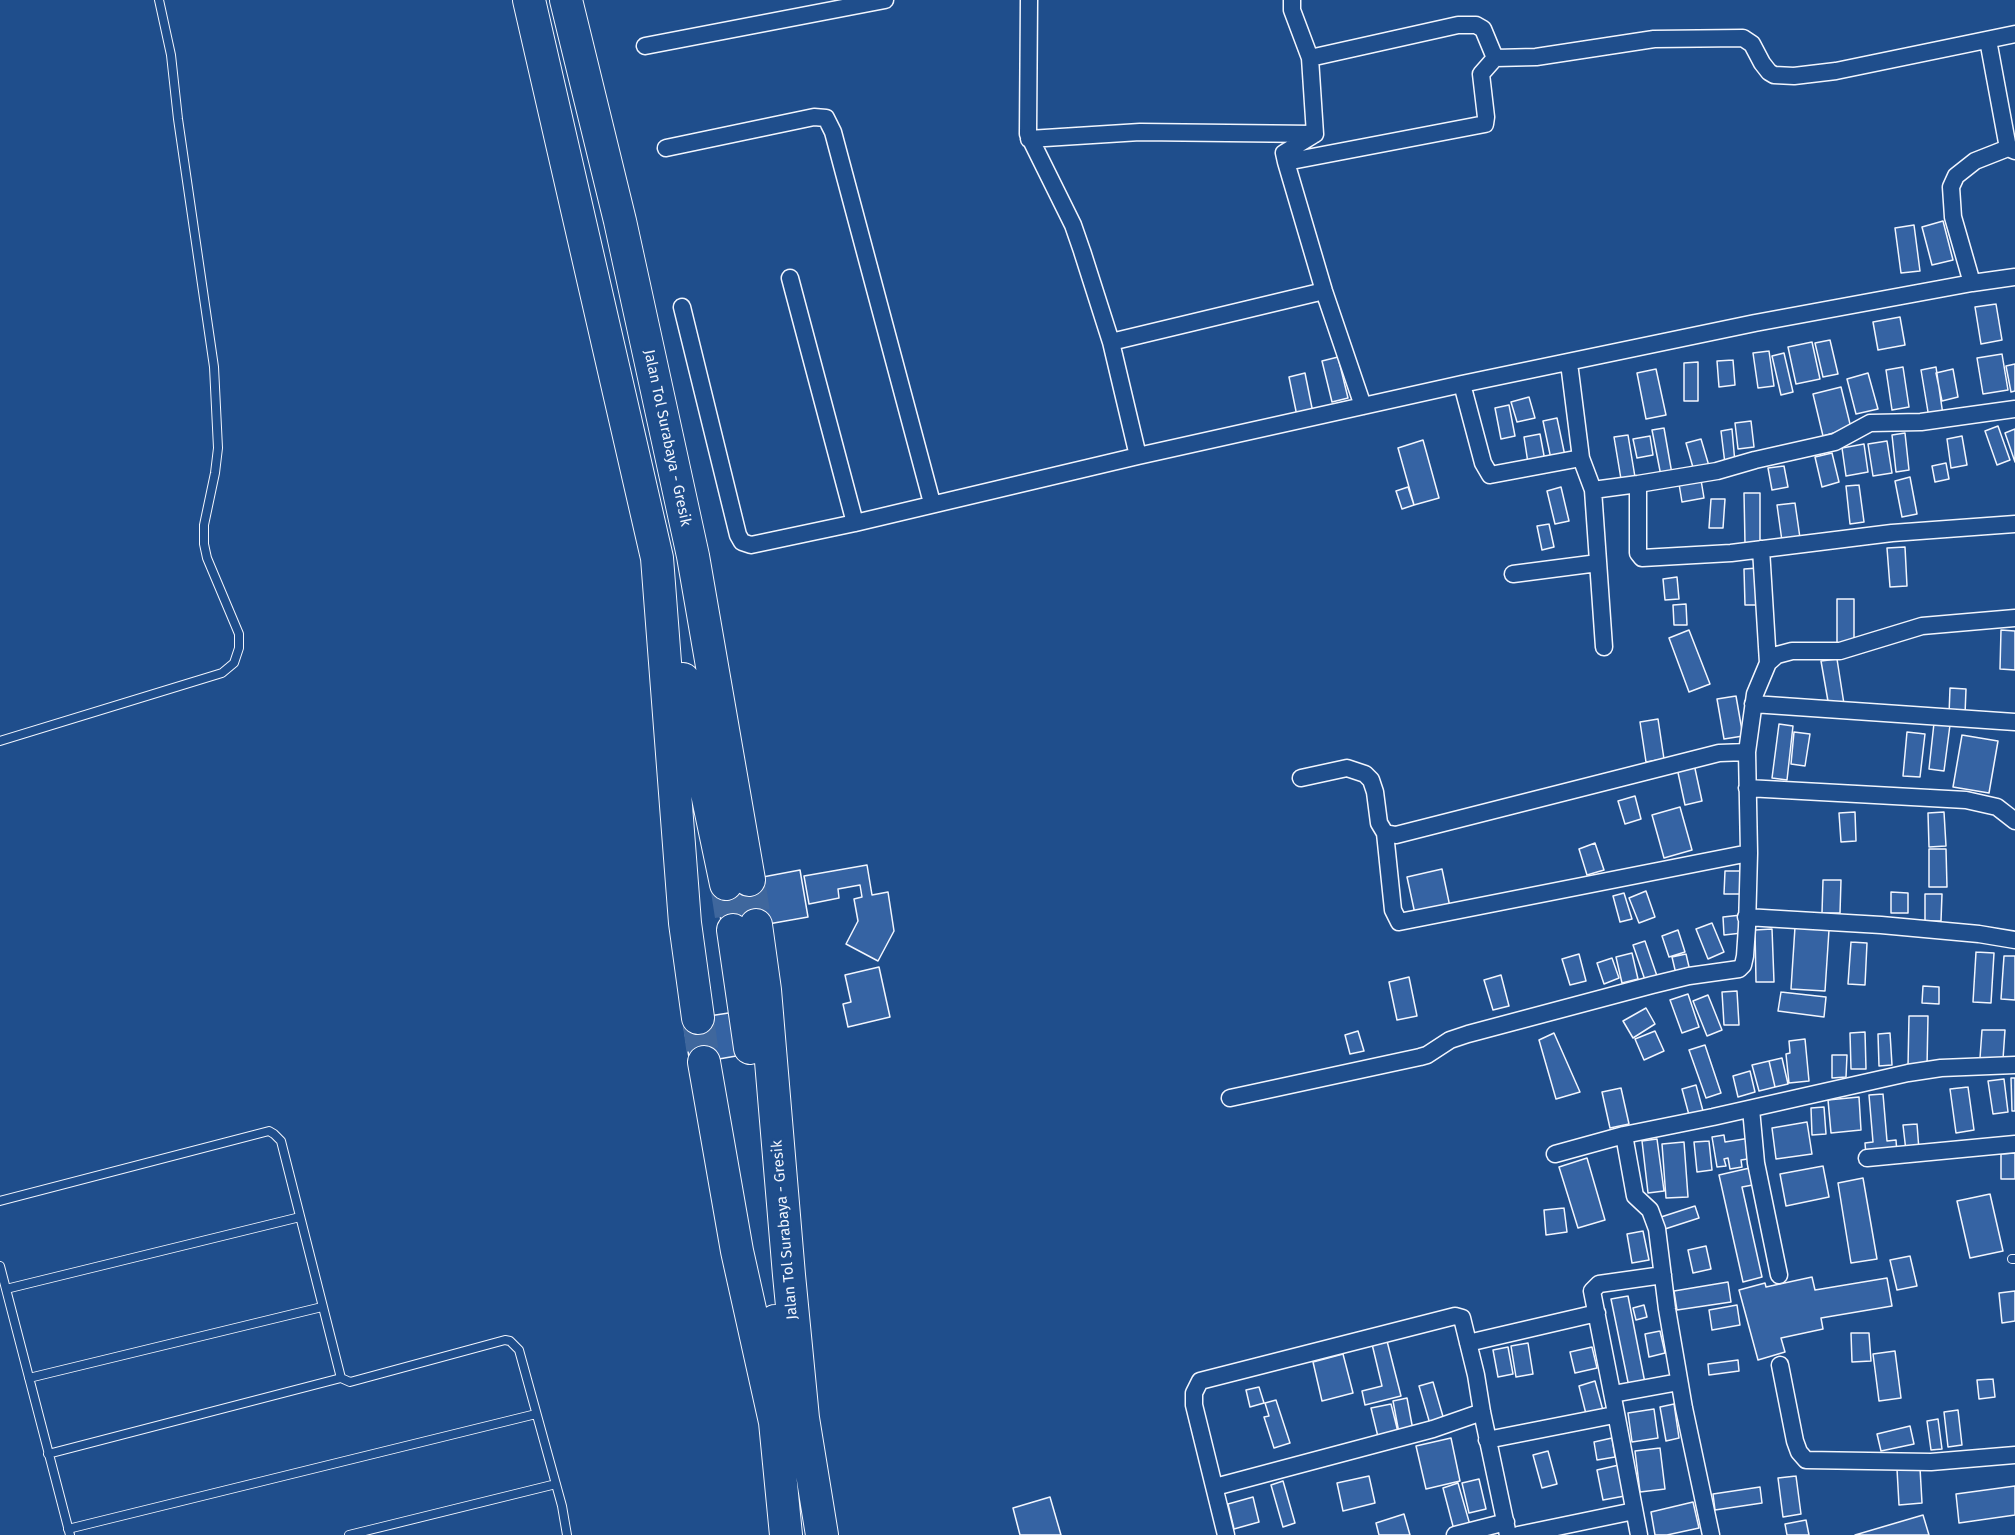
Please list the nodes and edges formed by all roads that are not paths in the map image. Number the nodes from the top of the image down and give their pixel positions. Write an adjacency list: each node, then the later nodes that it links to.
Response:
1 (159, 0): 43 (lane)
2 (529, 0): 35 (highway, Jalan Tol Surabaya - Gresik)
3 (566, 0): 35 (highway, Jalan Tol Surabaya - Gresik)
4 (885, 0): 9 (street)
5 (1029, 0): 13 (street)
6 (1292, 0): 10 (street)
7 (2015, 34): 8 (street)
8 (1988, 40): 11 (street); 15 (street)
9 (645, 46)
10 (1310, 58): 11 (street); 12 (street)
11 (1495, 58): 16 (street)
12 (1316, 134): 13 (street); 16 (street)
13 (1029, 139): 22 (street)
14 (666, 148): 31 (street)
15 (2011, 150): 19 (street)
16 (1286, 162): 20 (street)
17 (2015, 277): 19 (street)
18 (790, 278): 32 (street)
19 (1972, 283): 23 (street)
20 (1324, 291): 22 (street); 25 (street)
21 (682, 307): 32 (street)
22 (1110, 342): 27 (street)
23 (1569, 363): 24 (street); 28 (street)
24 (1462, 384): 25 (street); 28 (street)
25 (1363, 406): 27 (street)
26 (2015, 409): 29 (street)
27 (1138, 456): 31 (street)
28 (1581, 458): 30 (street)
29 (1638, 484): 30 (street); 34 (street)
30 (1593, 490): 36 (street)
31 (932, 503): 32 (street)
32 (855, 523)
33 (2015, 524): 34 (street)
34 (1761, 549): 40 (street)
35 (657, 558): 52 (highway, Jalan Tol Surabaya - Gresik)
36 (1598, 563): 37 (street); 39 (street)
37 (1513, 574)
38 (2015, 618): 40 (street)
39 (1604, 647)
40 (1768, 663): 41 (street)
41 (1753, 704): 42 (street); 44 (street)
42 (2015, 722)
43 (0, 741)
44 (1748, 752): 46 (street); 48 (street)
45 (1301, 778): 48 (street)
46 (1747, 788): 47 (street); 49 (street)
47 (2015, 821)
48 (1385, 833): 49 (street)
49 (1749, 853): 50 (street)
50 (1746, 917): 51 (street); 55 (street)
51 (2015, 940)
52 (698, 1018)
53 (704, 1062): 78 (highway, Jalan Tol Surabaya - Gresik)
54 (2015, 1065): 56 (street)
55 (1230, 1098)
56 (1751, 1109): 57 (street); 65 (street)
57 (1624, 1135): 59 (street); 64 (street)
58 (2015, 1144): 60 (street)
59 (1555, 1154)
60 (1867, 1158)
61 (0, 1201): 62 (lane)
62 (300, 1217): 66 (lane); 67 (lane)
63 (0, 1266): 66 (lane)
64 (1663, 1275): 68 (street); 73 (street)
65 (1779, 1275)
66 (6, 1289): 71 (lane)
67 (322, 1307): 71 (lane); 72 (lane)
68 (1597, 1313): 69 (street); 74 (street)
69 (1468, 1343): 75 (street); 83 (street)
70 (1780, 1365): 81 (street)
71 (29, 1378): 80 (lane)
72 (341, 1378): 77 (lane); 80 (lane)
73 (1679, 1382): 74 (street); 95 (street)
74 (1613, 1394): 76 (street)
75 (1482, 1412): 79 (street); 83 (street)
76 (1616, 1413): 79 (street); 84 (street)
77 (536, 1414): 82 (lane); 86 (lane)
78 (775, 1422): 89 (highway, Jalan Tol Surabaya - Gresik); 90 (highway, Jalan Tol Surabaya - Gresik)
79 (1487, 1440): 85 (street)
80 (48, 1454): 86 (lane)
81 (2015, 1455)
82 (556, 1484): 87 (lane); 88 (lane)
83 (1215, 1487): 91 (street)
84 (1634, 1511): 93 (street); 94 (street)
85 (1507, 1528): 92 (street)
86 (69, 1532)
87 (349, 1535)
88 (567, 1535)
89 (786, 1535)
90 (822, 1535)
91 (1226, 1535)
92 (1455, 1535)
93 (1518, 1535)
94 (1639, 1535)
95 (1711, 1535)

